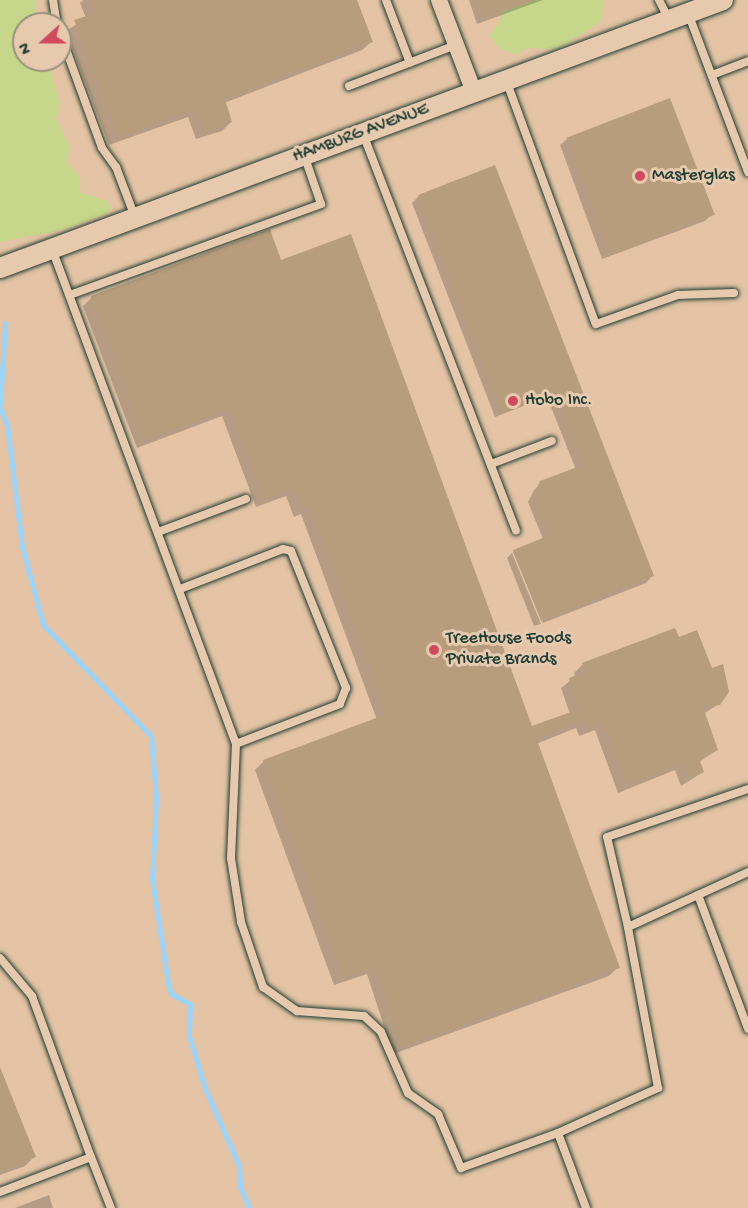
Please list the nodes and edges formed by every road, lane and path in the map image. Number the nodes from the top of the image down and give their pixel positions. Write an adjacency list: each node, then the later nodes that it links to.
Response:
1 (386, 0): 9 (lane)
2 (439, 0): 7 (street)
3 (659, 0): 6 (lane)
4 (723, 0): 5 (street, HAMBURG AVENUE)
5 (688, 13): 6 (street, HAMBURG AVENUE); 11 (lane)
6 (669, 20): 12 (street, HAMBURG AVENUE)
7 (456, 45): 9 (lane); 14 (street)
8 (748, 61): 11 (lane)
9 (410, 63): 13 (lane)
10 (72, 66): 18 (lane)
11 (712, 75): 17 (lane)
12 (506, 80): 14 (street, HAMBURG AVENUE); 21 (lane)
13 (349, 86)
14 (474, 92): 15 (street, HAMBURG AVENUE)
15 (363, 133): 16 (street, HAMBURG AVENUE); 24 (lane)
16 (304, 155): 18 (street, HAMBURG AVENUE); 22 (lane)
17 (748, 172)
18 (135, 217): 19 (street, HAMBURG AVENUE)
19 (52, 249): 20 (street, HAMBURG AVENUE); 22 (lane)
20 (0, 268)
21 (734, 293)
22 (70, 296): 27 (lane)
23 (552, 441): 24 (lane)
24 (490, 464): 26 (lane)
25 (246, 499): 27 (lane)
26 (516, 531)
27 (158, 532): 28 (lane)
28 (180, 589): 29 (lane); 29 (lane)
29 (236, 744): 36 (lane)
30 (748, 789): 33 (lane)
31 (748, 872): 32 (lane)
32 (698, 895): 33 (lane); 35 (lane)
33 (628, 927): 36 (lane)
34 (0, 958): 37 (lane)
35 (748, 1029)
36 (558, 1133): 40 (lane)
37 (92, 1156): 38 (lane); 39 (lane)
38 (0, 1192)
39 (111, 1208)
40 (586, 1208)

